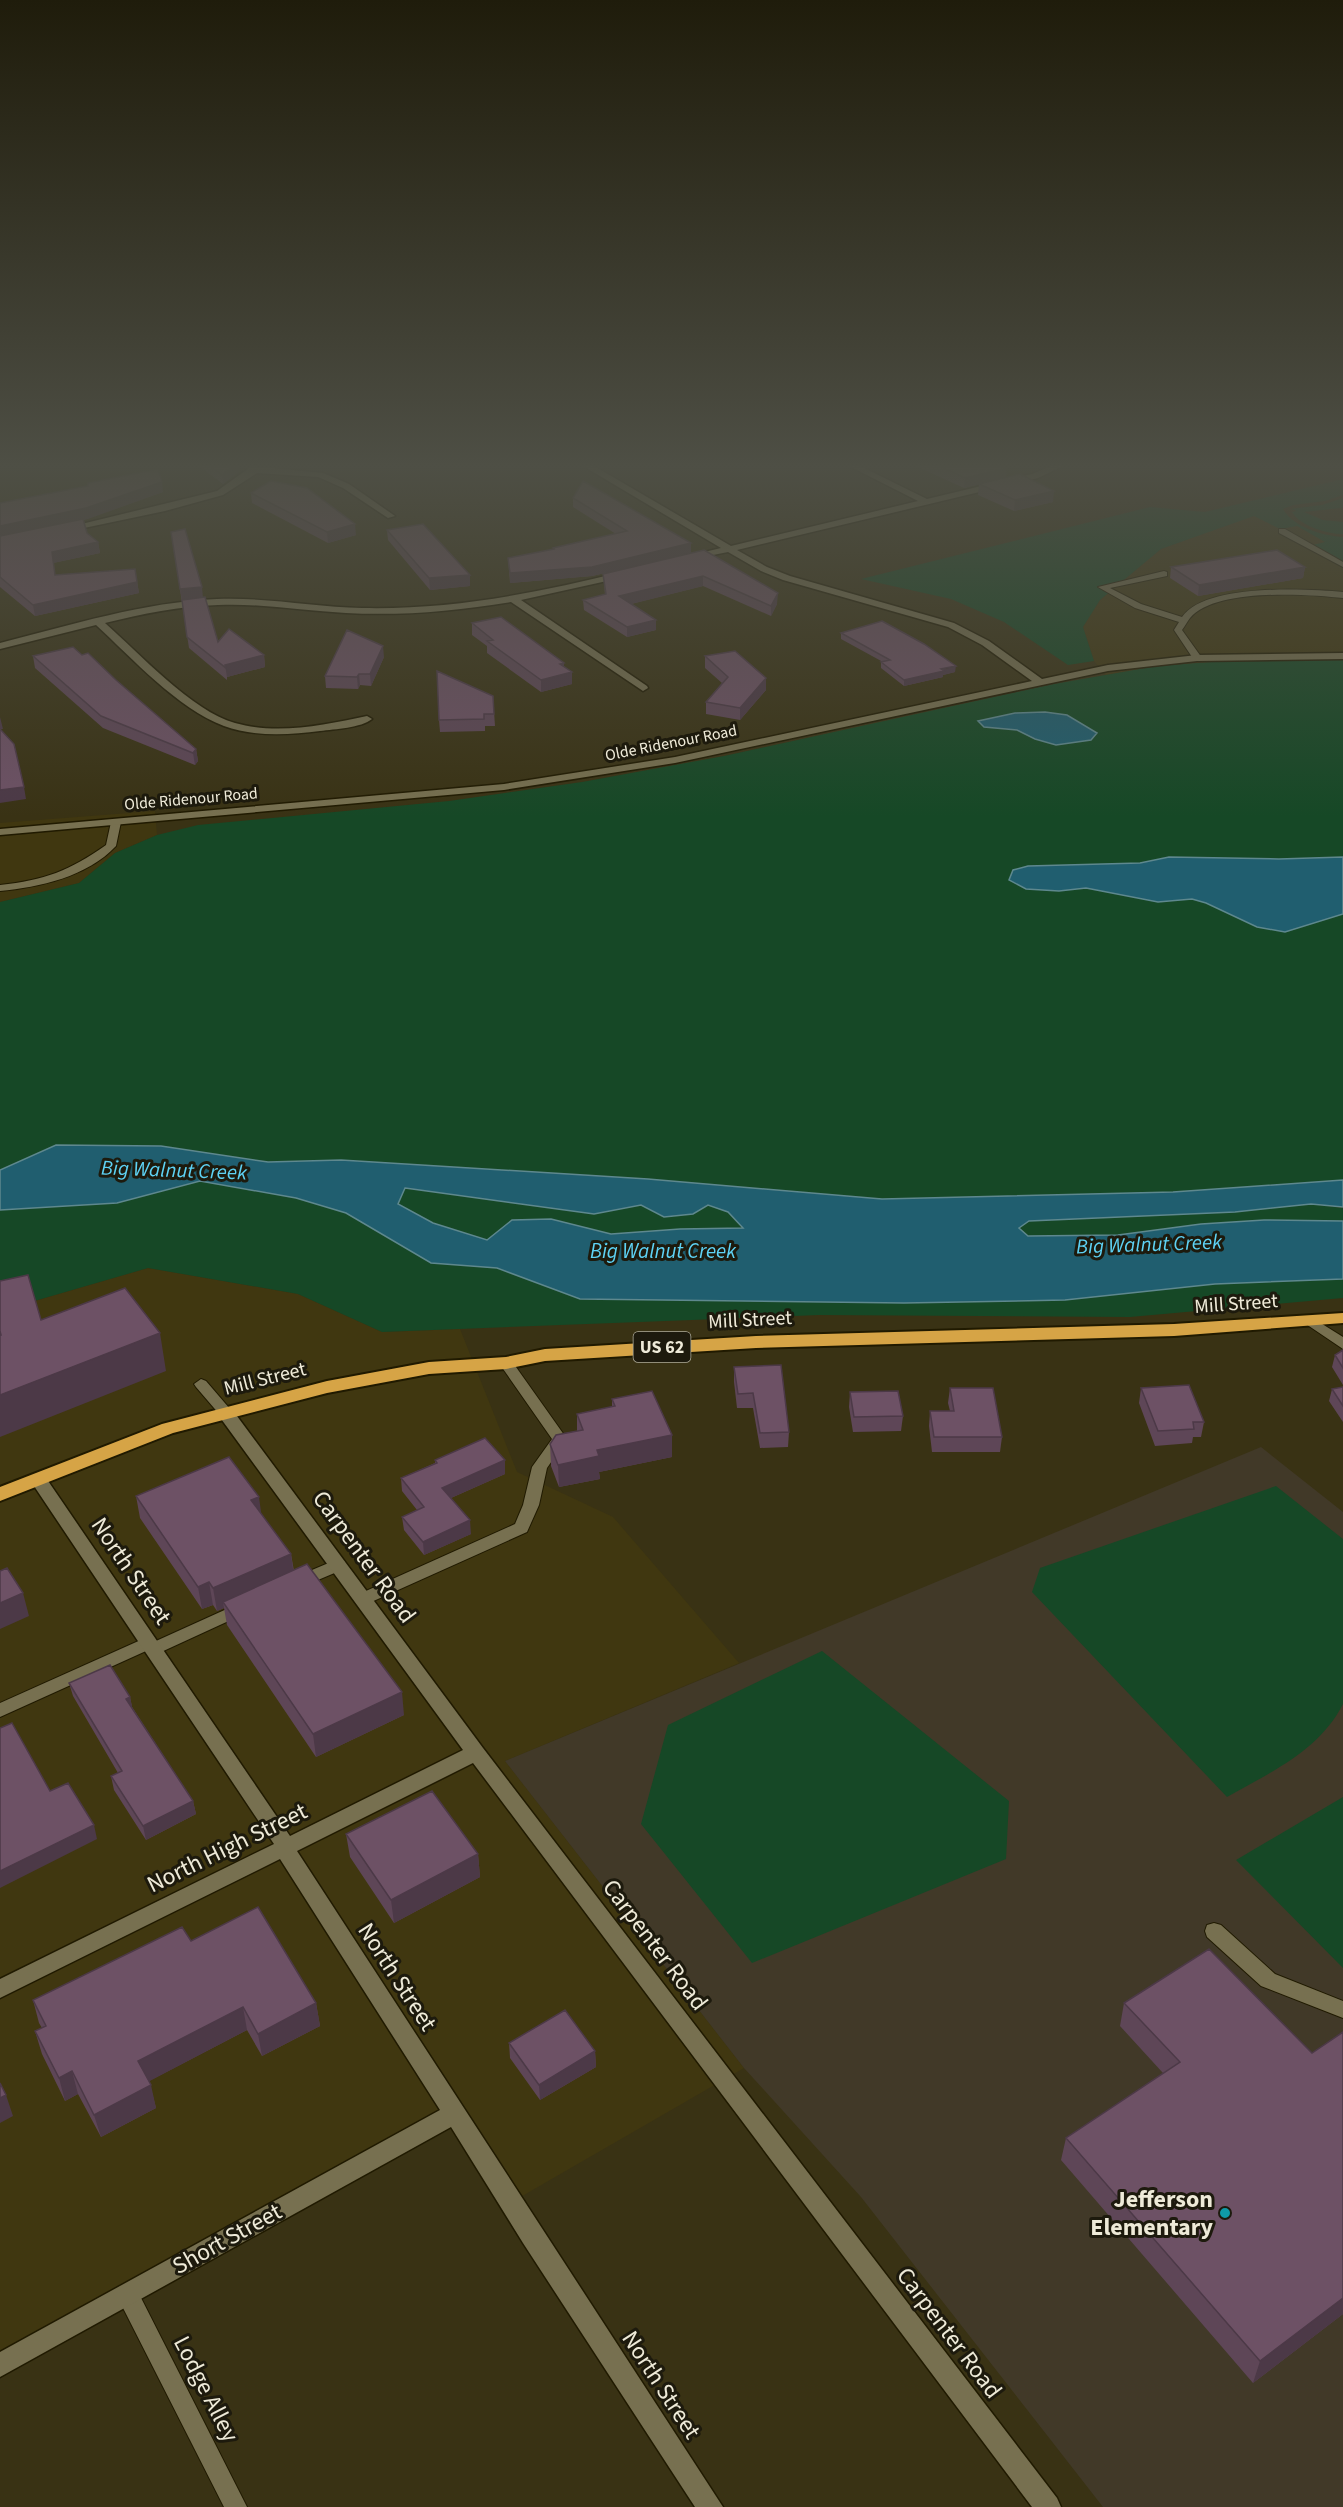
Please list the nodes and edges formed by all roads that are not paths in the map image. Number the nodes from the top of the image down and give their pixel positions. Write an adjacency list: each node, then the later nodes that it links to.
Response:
1 (588, 583): 5 (street)
2 (801, 583): 11 (street)
3 (1121, 583): 6 (lane)
4 (1343, 595): 6 (lane)
5 (514, 600): 7 (street); 12 (street)
6 (1183, 620): 10 (lane)
7 (99, 623): 8 (street); 13 (street)
8 (0, 646)
9 (1343, 656): 10 (street, Olde Ridenour Road)
10 (1197, 658): 11 (street, Olde Ridenour Road)
11 (1040, 682): 14 (street, Olde Ridenour Road)
12 (644, 688)
13 (367, 719)
14 (116, 822): 15 (street, Olde Ridenour Road); 16 (lane)
15 (0, 832)
16 (0, 888)
17 (1343, 1318): 18 (highway, Mill Street / US 62)
18 (1311, 1321): 19 (lane); 20 (highway, Mill Street / US 62)
19 (1343, 1344)
20 (506, 1363): 22 (highway, Mill Street / US 62); 27 (lane)
21 (201, 1384): 22 (lane)
22 (225, 1412): 23 (highway, Mill Street / US 62); 25 (street, Carpenter Road)
23 (38, 1479): 24 (highway, Mill Street / US 62); 29 (street, North Street)
24 (0, 1494)
25 (338, 1565): 26 (lane); 27 (street, Carpenter Road)
26 (284, 1589)
27 (363, 1599): 31 (street, Carpenter Road)
28 (251, 1604): 29 (lane)
29 (151, 1646): 30 (lane); 32 (street, North Street)
30 (0, 1710)
31 (476, 1753): 32 (street, North High Street); 41 (street, Carpenter Road)
32 (285, 1848): 34 (street, North High Street); 36 (street, North Street)
33 (1214, 1931): 35 (lane)
34 (0, 1989)
35 (1343, 2010)
36 (454, 2113): 37 (street, Short Street); 40 (street, North Street)
37 (128, 2295): 38 (street, Short Street); 39 (lane, Lodge Alley)
38 (0, 2366)
39 (236, 2507)
40 (710, 2507)
41 (1048, 2507)

